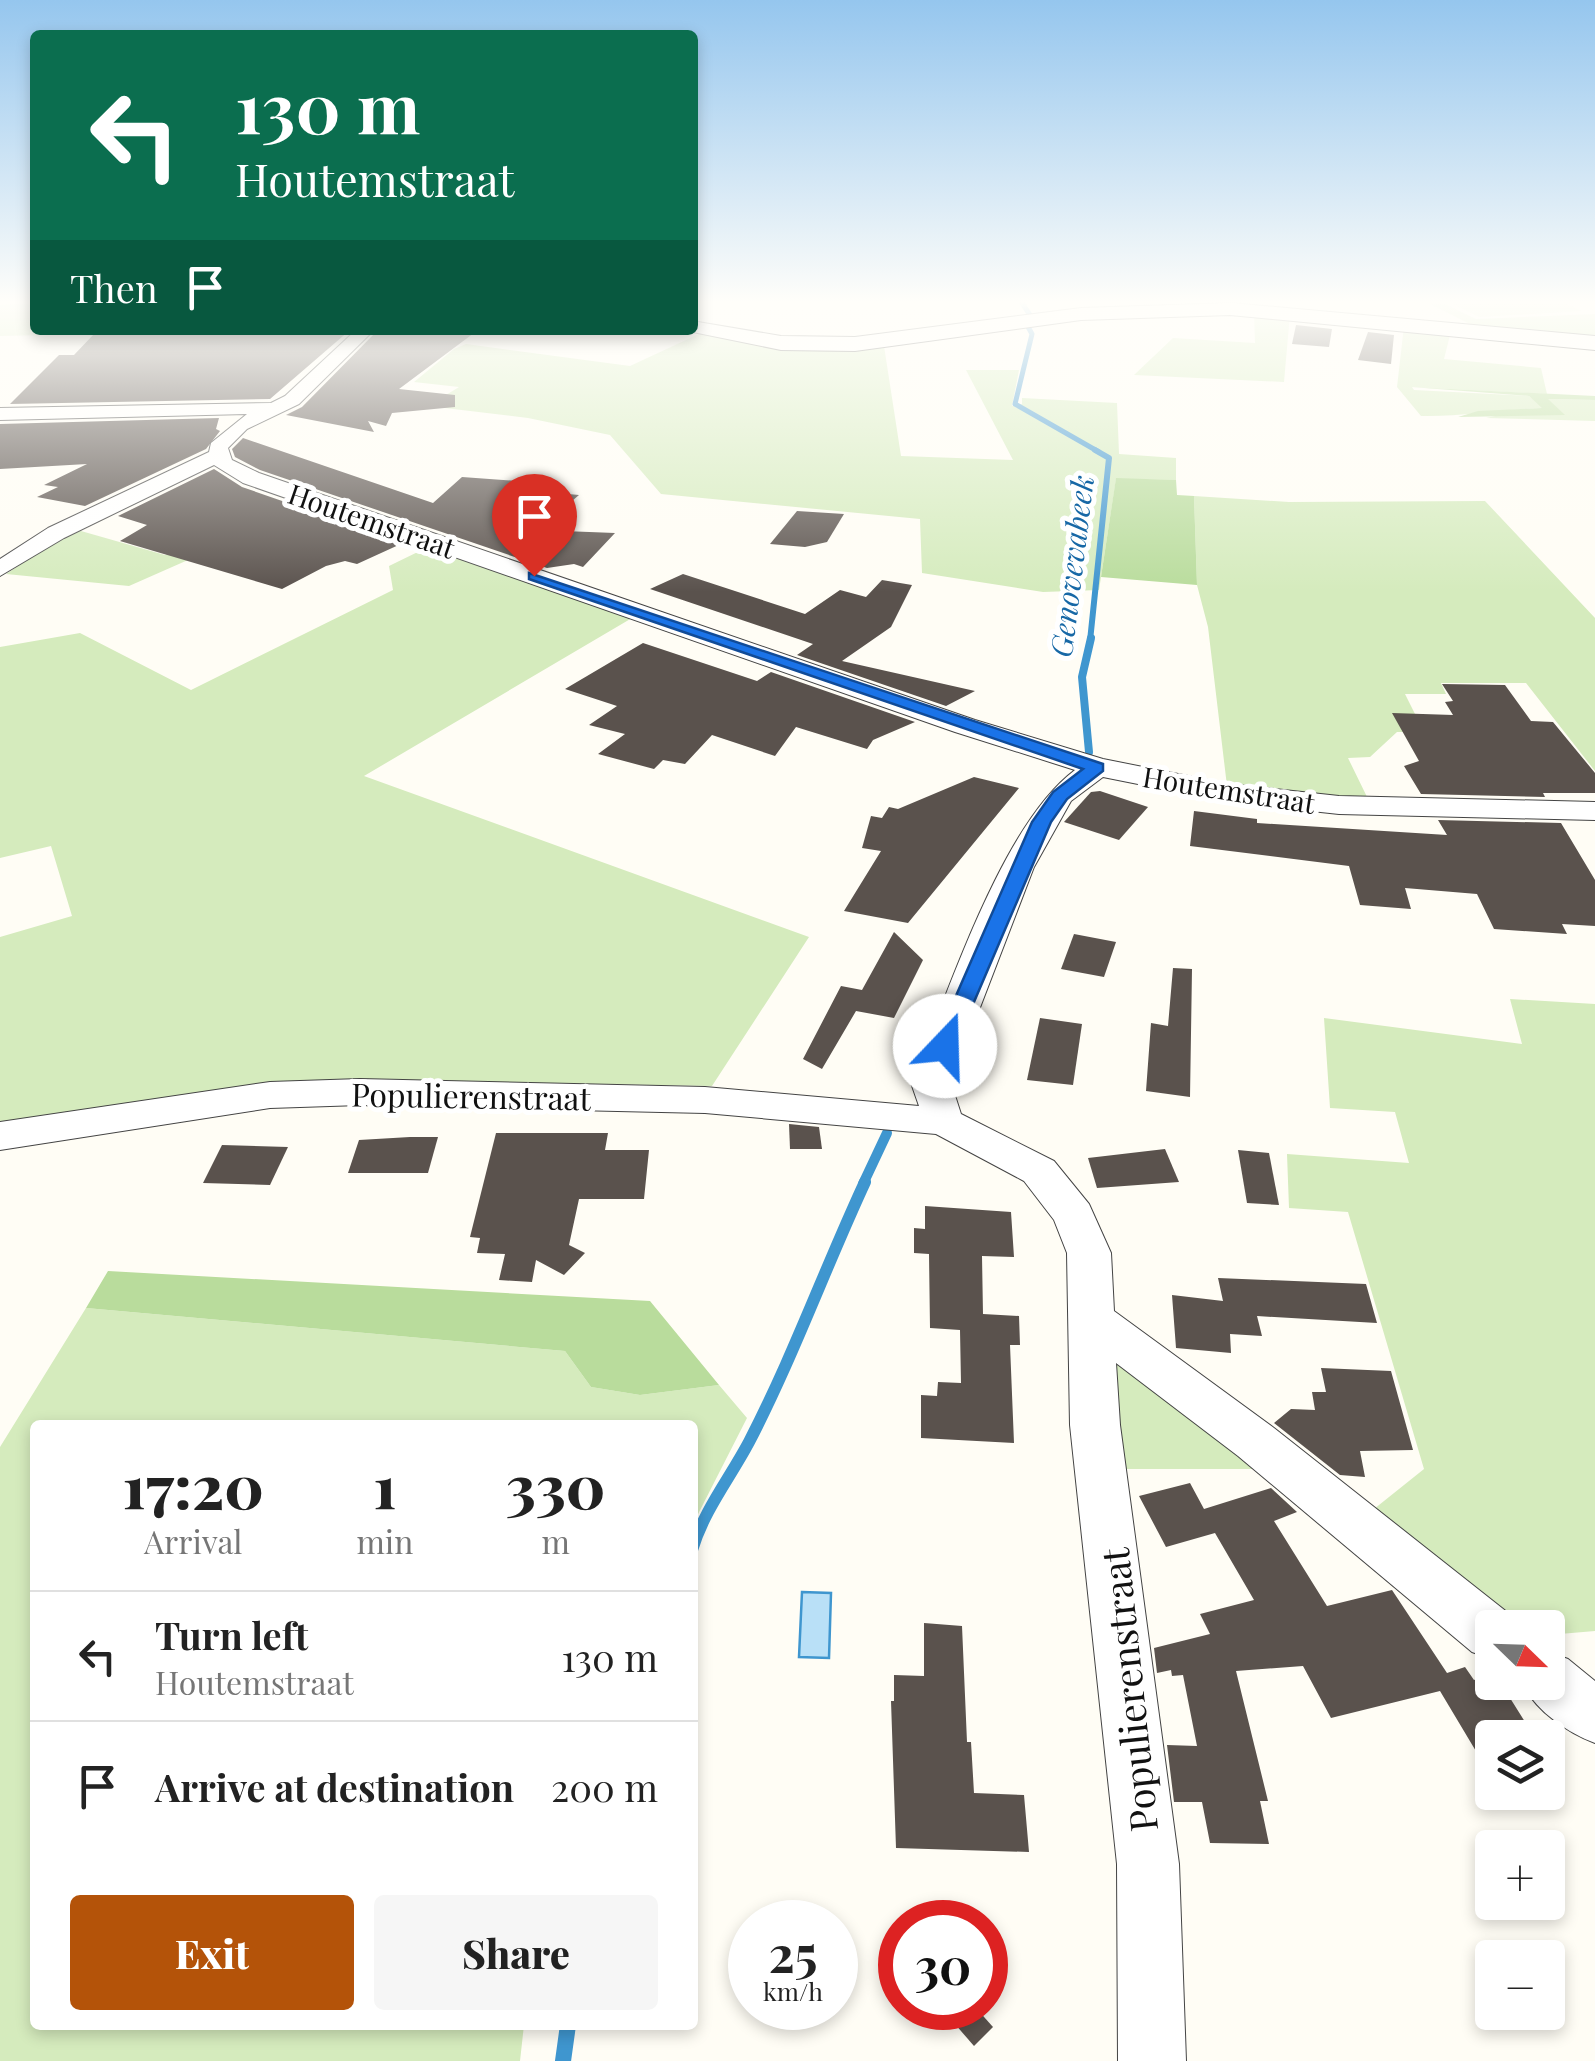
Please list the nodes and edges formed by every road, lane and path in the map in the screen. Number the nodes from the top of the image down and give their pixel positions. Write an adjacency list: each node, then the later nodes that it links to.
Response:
1 (293, 399): 2 (street)
2 (276, 408): 3 (street); 4 (street)
3 (0, 414)
4 (218, 455): 5 (street); 6 (street, Houtemstraat)
5 (0, 569)
6 (1097, 768): 7 (street, Houtemstraat); 8 (street)
7 (1595, 811)
8 (944, 1122): 9 (street, Populierenstraat); 10 (street, Populierenstraat)
9 (0, 1136)
10 (1093, 1320): 11 (street); 14 (street, Populierenstraat)
11 (1475, 1620)
12 (1565, 1692): 13 (street)
13 (1595, 1716)
14 (1152, 2061)

